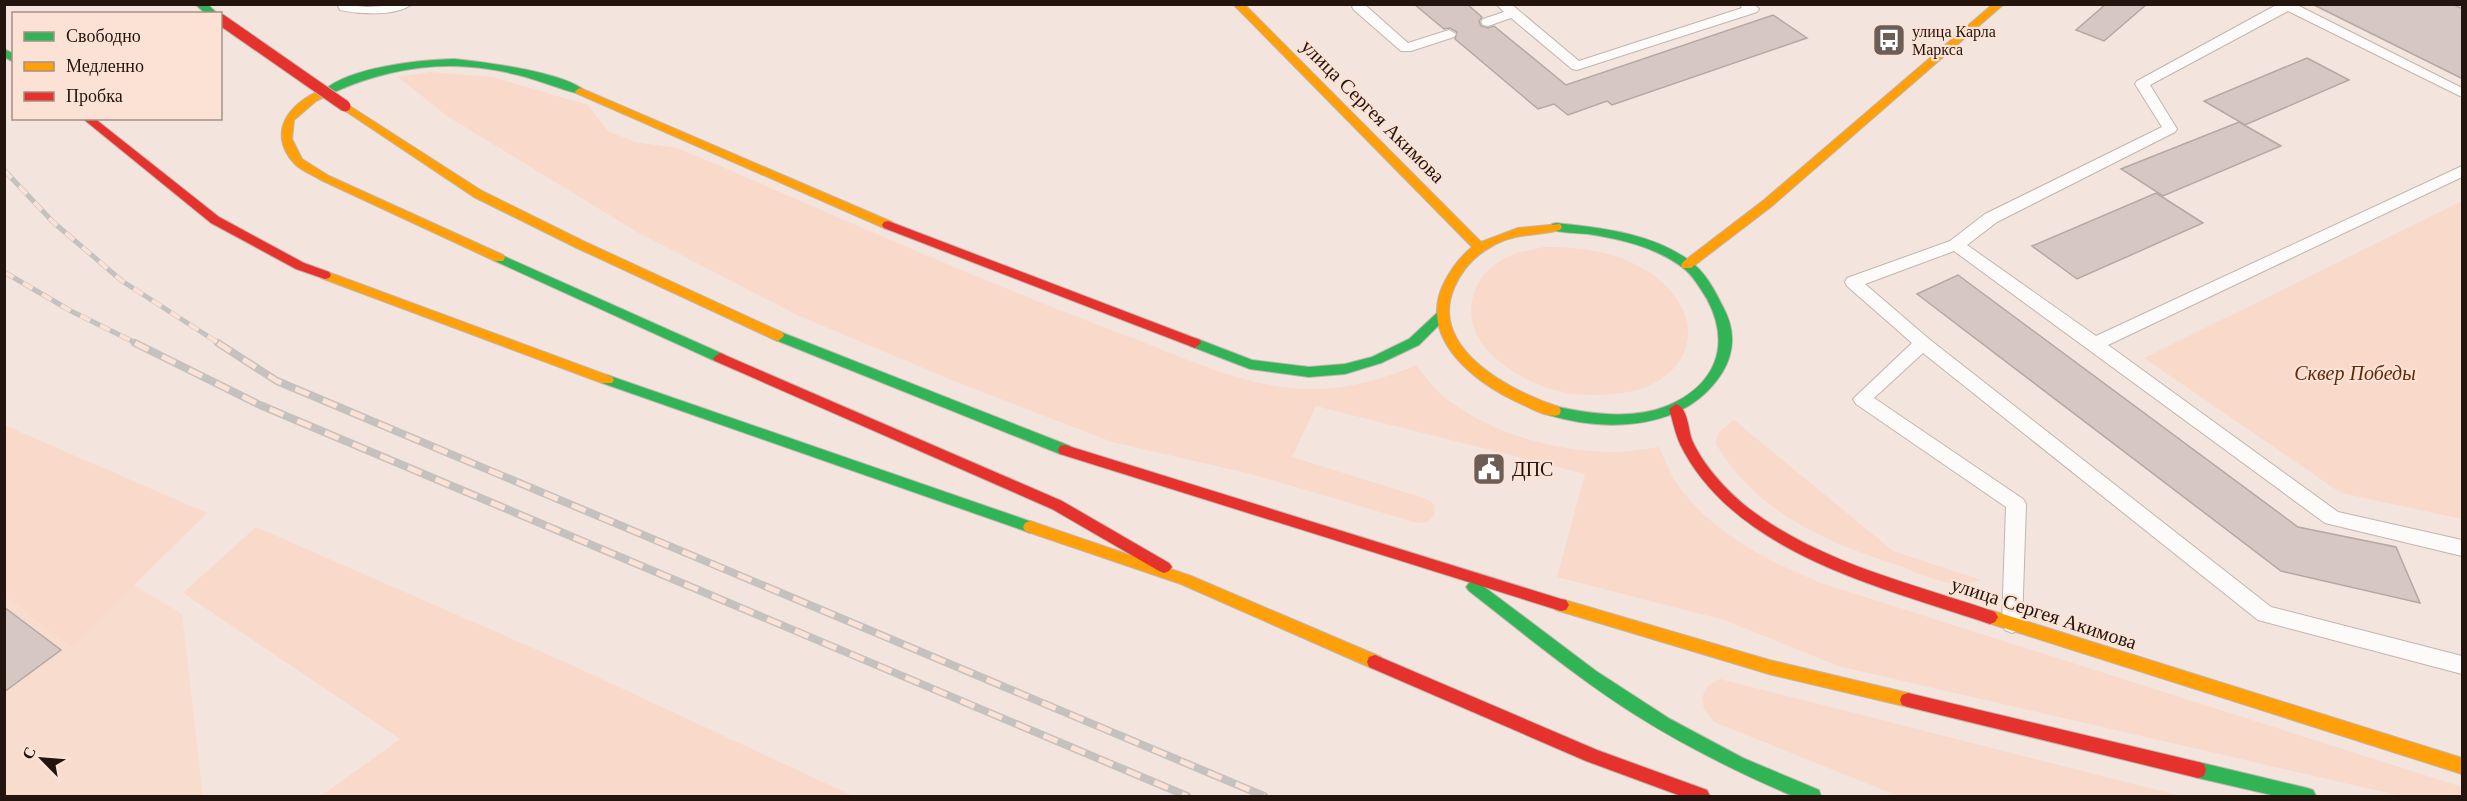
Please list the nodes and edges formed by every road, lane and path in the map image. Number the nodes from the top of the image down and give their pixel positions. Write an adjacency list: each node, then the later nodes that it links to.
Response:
1 (343, 4): 2 (lane)
2 (406, 4)
3 (1238, 4): 16 (street, улица Сергея Акимова)
4 (1745, 4): 8 (lane)
5 (1999, 4): 17 (street)
6 (2286, 5): 12 (lane); 15 (lane)
7 (1359, 8): 11 (lane)
8 (1507, 9): 10 (lane)
9 (222, 20): 23 (street, bridge)
10 (1488, 22)
11 (1449, 34)
12 (2463, 93)
13 (90, 120): 24 (street)
14 (2463, 171): 20 (lane)
15 (1956, 246): 19 (lane); 20 (lane)
16 (1479, 247): 17 (street); 18 (street)
17 (1687, 265): 21 (street)
18 (1442, 315): 21 (street); 24 (street)
19 (1923, 343): 25 (lane); 26 (lane)
20 (2095, 345): 22 (lane)
21 (1676, 409): 25 (street, улица Сергея Акимова)
22 (2463, 548)
23 (1456, 573): 29 (street); 30 (street)
24 (1186, 580): 28 (street)
25 (2012, 624): 27 (street, улица Сергея Акимова)
26 (2463, 665)
27 (2463, 766)
28 (1701, 796)
29 (1813, 796)
30 (2307, 796)

